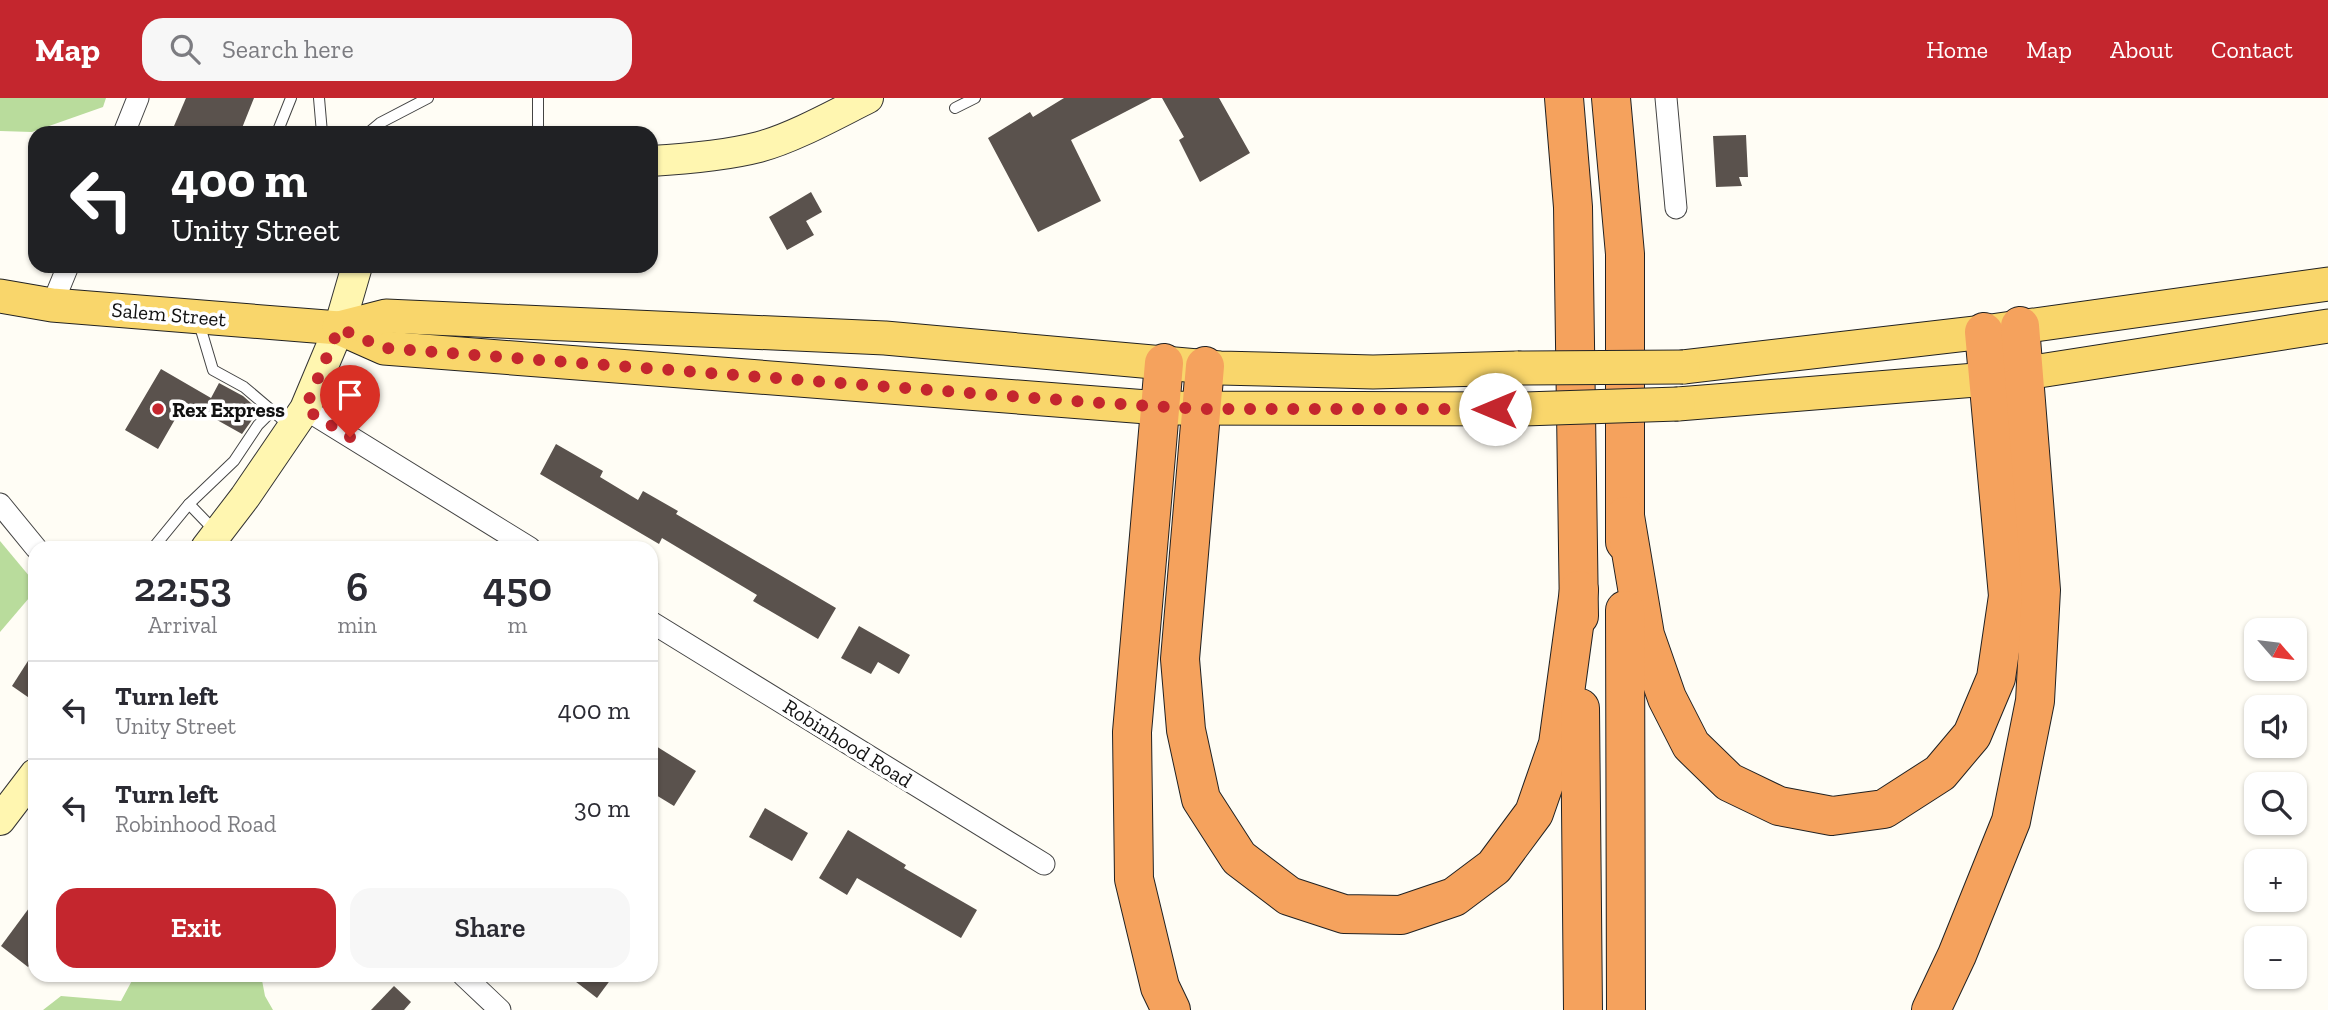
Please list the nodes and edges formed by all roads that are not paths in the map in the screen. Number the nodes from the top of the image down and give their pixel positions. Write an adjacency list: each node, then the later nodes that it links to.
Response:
1 (138, 98): 12 (street)
2 (291, 98): 13 (lane)
3 (319, 98): 14 (lane)
4 (428, 98): 15 (lane)
5 (538, 98): 16 (lane)
6 (867, 98): 17 (street)
7 (975, 98): 11 (lane)
8 (1564, 98): 42 (highway)
9 (1611, 98): 37 (highway)
10 (1666, 98): 18 (street)
11 (955, 108)
12 (127, 126)
13 (280, 126)
14 (321, 126)
15 (376, 126)
16 (538, 126)
17 (658, 160)
18 (1676, 208)
19 (65, 273): 23 (street)
20 (355, 273): 26 (street)
21 (2328, 284): 27 (main road)
22 (0, 296): 23 (main road, Salem Street)
23 (52, 304): 24 (main road, Salem Street)
24 (197, 317): 26 (main road, Salem Street); 33 (lane)
25 (2328, 326): 30 (main road)
26 (339, 328): 28 (main road); 31 (main road); 33 (street)
27 (2002, 329): 29 (main road, bridge); 30 (highway)
28 (1164, 363): 29 (main road); 31 (highway)
29 (1205, 366): 32 (highway)
30 (2006, 375): 32 (main road, bridge); 37 (highway); 52 (highway)
31 (1160, 408): 32 (main road); 49 (highway)
32 (1201, 409): 42 (highway)
33 (290, 416): 34 (street); 41 (street)
34 (245, 471): 35 (lane); 38 (street)
35 (190, 503): 38 (lane); 40 (lane)
36 (0, 504): 39 (street)
37 (1625, 516): 51 (highway)
38 (212, 540)
39 (30, 541)
40 (159, 541)
41 (517, 541)
42 (1579, 590): 50 (highway)
43 (658, 626): 46 (street, Robinhood Road)
44 (28, 783): 45 (street)
45 (0, 820)
46 (1044, 864)
47 (470, 982): 48 (street)
48 (500, 1010)
49 (1171, 1010)
50 (1583, 1010)
51 (1626, 1010)
52 (1931, 1010)

